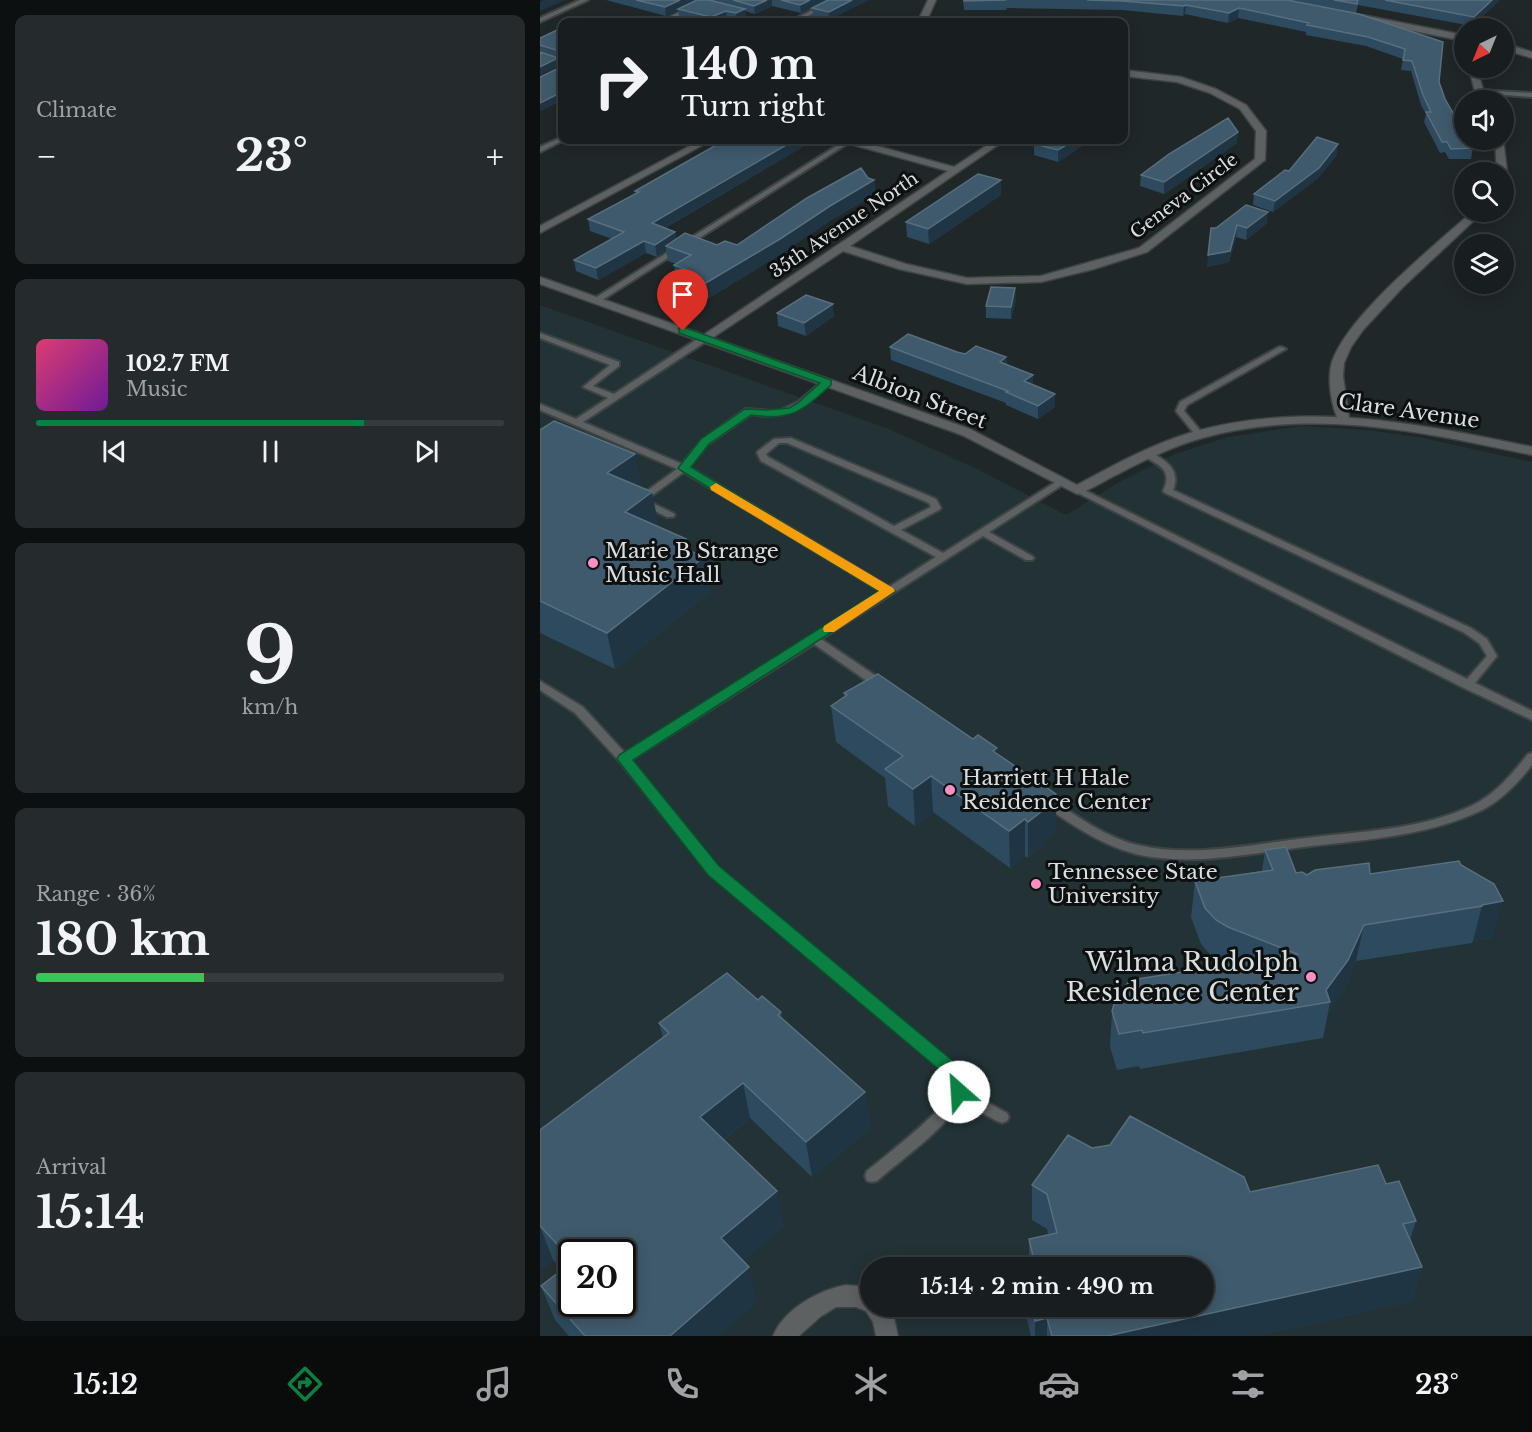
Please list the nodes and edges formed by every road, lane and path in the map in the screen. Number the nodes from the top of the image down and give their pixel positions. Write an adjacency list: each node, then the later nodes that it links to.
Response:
1 (585, 0): 9 (lane)
2 (837, 0): 7 (lane)
3 (932, 0): 8 (street)
4 (707, 3): 6 (street)
5 (1354, 17): 10 (street)
6 (672, 18)
7 (800, 18)
8 (924, 18)
9 (540, 20)
10 (1454, 36)
11 (1514, 49): 13 (street)
12 (540, 55): 14 (lane)
13 (1532, 55)
14 (558, 61)
15 (1128, 74): 29 (street, Geneva Circle)
16 (1514, 95): 17 (lane)
17 (1523, 95): 18 (lane); 19 (lane)
18 (1532, 95)
19 (1532, 103)
20 (558, 141): 25 (lane)
21 (700, 144): 28 (street)
22 (842, 144): 31 (lane)
23 (862, 144): 26 (street)
24 (995, 144): 26 (street, 35th Avenue North)
25 (540, 150)
26 (954, 170): 29 (street, 35th Avenue North)
27 (1467, 222): 38 (street)
28 (540, 230)
29 (842, 247): 33 (street, 35th Avenue North)
30 (540, 280): 31 (street, Albion Street)
31 (596, 300): 33 (street, Albion Street)
32 (540, 335): 36 (lane)
33 (705, 338): 35 (street, Albion Street); 36 (lane)
34 (1282, 349): 40 (lane)
35 (827, 382): 43 (lane); 44 (street, Albion Street)
36 (616, 398): 39 (lane)
37 (540, 407): 39 (lane)
38 (1344, 418): 40 (street, Clare Avenue); 41 (street, Clare Avenue)
39 (578, 422): 43 (lane)
40 (1200, 435): 42 (street, Clare Avenue)
41 (1532, 451)
42 (1147, 454): 45 (street, Clare Avenue); 54 (lane)
43 (684, 468): 46 (lane); 51 (lane)
44 (1062, 482): 45 (street, Albion Street); 48 (lane)
45 (1077, 490): 54 (lane)
46 (670, 515)
47 (895, 530): 47 (lane); 49 (lane)
48 (982, 532): 49 (lane); 50 (lane)
49 (943, 557): 51 (lane)
50 (1029, 558)
51 (888, 591): 52 (lane)
52 (814, 639): 55 (lane); 58 (lane)
53 (540, 685): 58 (lane)
54 (1468, 685): 56 (lane)
55 (887, 690)
56 (1532, 716)
57 (1532, 757): 59 (lane)
58 (624, 759): 60 (lane)
59 (1033, 792)
60 (958, 1093): 61 (lane); 62 (lane)
61 (1002, 1117)
62 (872, 1176)
63 (860, 1298): 65 (street)
64 (882, 1317): 66 (street)
65 (784, 1336)
66 (887, 1336)

